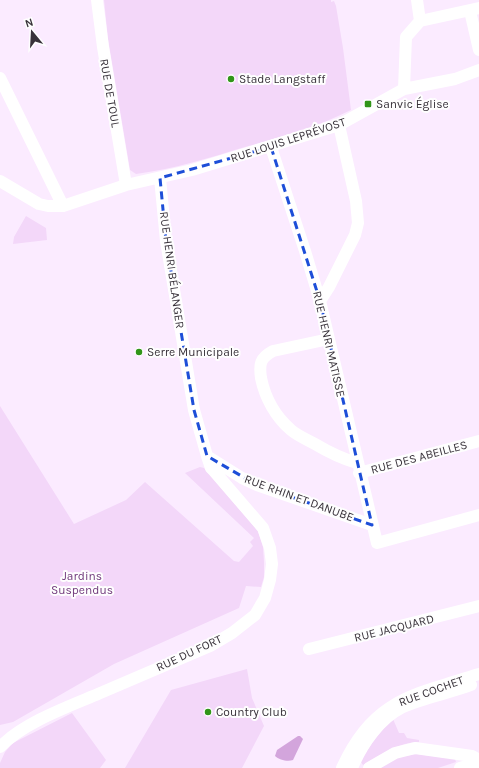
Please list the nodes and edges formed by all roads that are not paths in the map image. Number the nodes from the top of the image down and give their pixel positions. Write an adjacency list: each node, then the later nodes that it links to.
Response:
1 (97, 0): 13 (street, RUE DE TOUL)
2 (417, 0): 4 (street)
3 (474, 9): 4 (street); 5 (street)
4 (420, 21): 8 (street)
5 (479, 50)
6 (479, 70): 8 (street, RUE LOUIS LEPRÉVOST)
7 (0, 78): 14 (street)
8 (404, 89): 9 (street, RUE LOUIS LEPRÉVOST)
9 (339, 125): 10 (street, RUE LOUIS LEPRÉVOST); 15 (street)
10 (271, 147): 11 (street, RUE LOUIS LEPRÉVOST); 15 (street, RUE HENRI MATISSE)
11 (160, 178): 13 (street, RUE LOUIS LEPRÉVOST); 18 (street, RUE HENRI BÉLANGER)
12 (0, 181): 14 (street)
13 (126, 185): 14 (street, RUE LOUIS LEPRÉVOST)
14 (63, 206)
15 (320, 301): 16 (street, RUE HENRI MATISSE)
16 (329, 338): 19 (street, RUE HENRI MATISSE); 19 (street)
17 (479, 441): 19 (street, RUE DES ABEILLES)
18 (207, 456): 21 (street, RUE RHIN ET DANUBE); 27 (street, RUE DU FORT)
19 (358, 468): 21 (street, RUE HENRI MATISSE)
20 (479, 515): 21 (street, RUE HENRI MATISSE)
21 (372, 525)
22 (479, 606): 23 (street, RUE JACQUARD)
23 (309, 649)
24 (479, 674): 26 (street, RUE COCHET)
25 (479, 682): 26 (street, RUE COCHET)
26 (390, 710): 29 (street, RUE COCHET); 30 (street, RUE COCHET)
27 (0, 747)
28 (479, 761): 31 (street); 32 (street)
29 (342, 768)
30 (352, 768)
31 (369, 768)
32 (460, 768)

